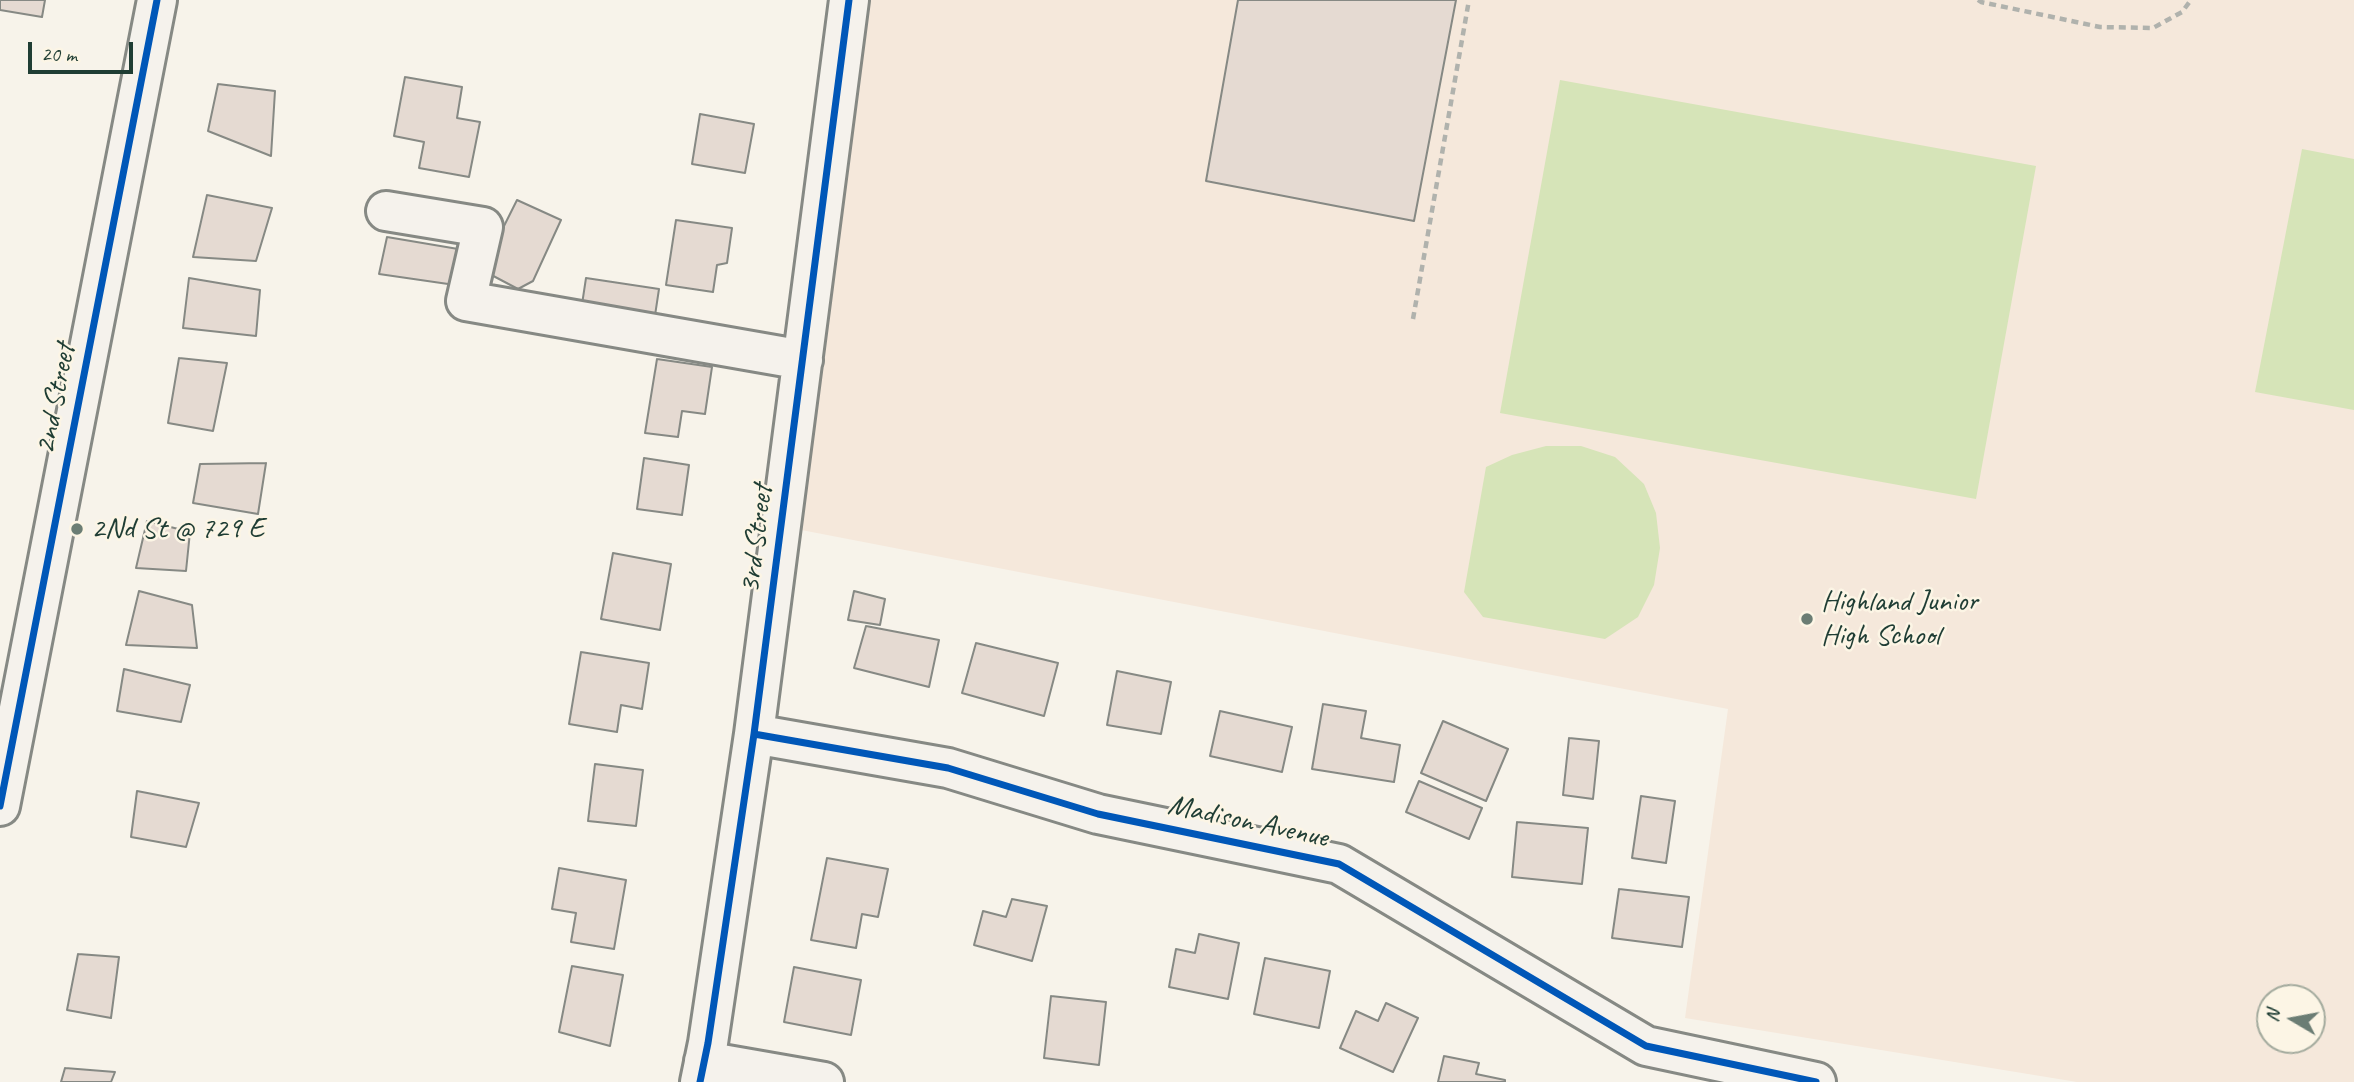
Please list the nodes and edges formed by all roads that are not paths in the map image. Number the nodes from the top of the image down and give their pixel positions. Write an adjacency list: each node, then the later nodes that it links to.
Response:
1 (157, 0): 5 (street, 2nd Street)
2 (849, 0): 4 (street, 3rd Street)
3 (386, 211): 4 (street)
4 (803, 360): 6 (street, 3rd Street)
5 (11, 690): 7 (street, 2nd Street)
6 (754, 734): 8 (street, 3rd Street); 10 (street, Madison Avenue)
7 (0, 806)
8 (702, 1071): 9 (street)
9 (824, 1082)
10 (1816, 1082)

